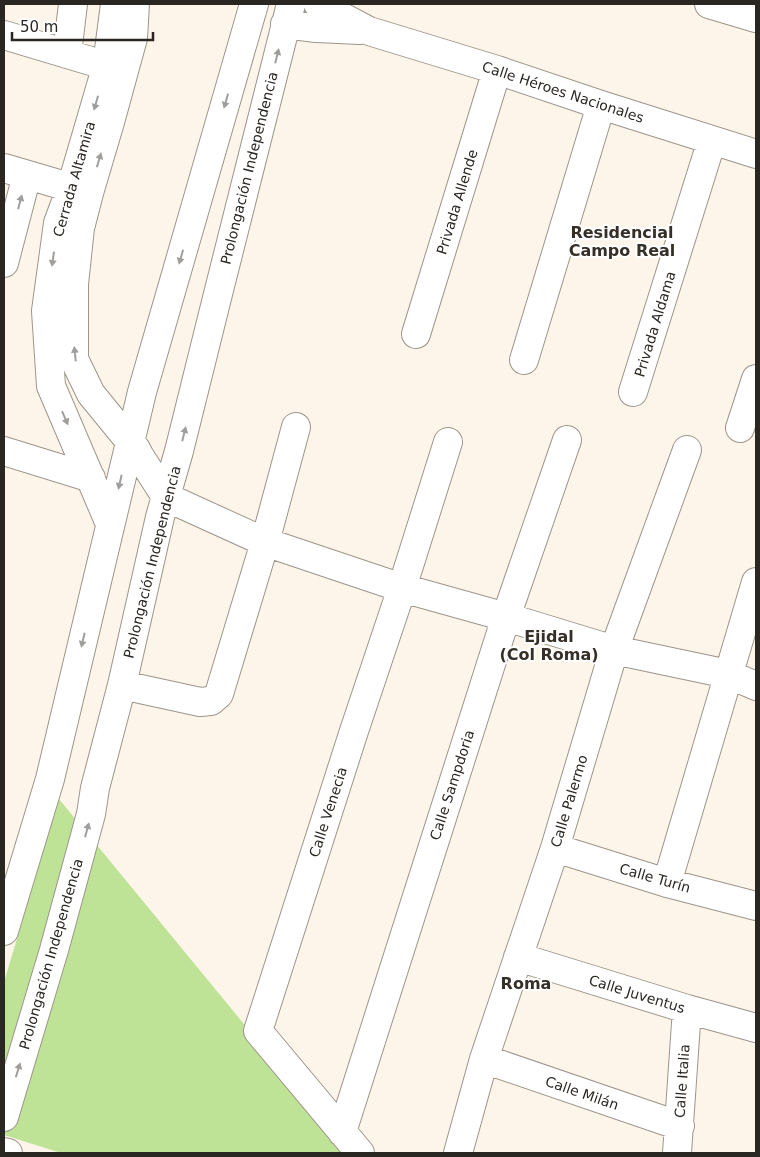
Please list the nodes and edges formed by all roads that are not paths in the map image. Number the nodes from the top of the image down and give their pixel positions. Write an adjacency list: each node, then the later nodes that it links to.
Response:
1 (73, 4): 11 (street)
2 (115, 4): 12 (street, Cerrada Altamira)
3 (135, 4): 12 (street, Cerrada Altamira)
4 (254, 4): 26 (street, one-way to 26)
5 (318, 4): 9 (street, Calle Héroes Nacionales)
6 (709, 4): 8 (street)
7 (288, 14): 9 (street, Calle Héroes Nacionales); 32 (street, Prolongación Independencia, one-way to 7)
8 (756, 18)
9 (369, 31): 13 (street, Calle Héroes Nacionales)
10 (4, 36): 11 (street)
11 (67, 54): 12 (street)
12 (115, 68): 18 (street, Cerrada Altamira)
13 (497, 70): 14 (street, Calle Héroes Nacionales); 20 (street, Privada Allende)
14 (601, 105): 15 (street, Calle Héroes Nacionales); 21 (street)
15 (712, 140): 16 (street, Calle Héroes Nacionales); 23 (street, Privada Aldama)
16 (756, 154)
17 (15, 172): 18 (street); 19 (street, one-way to 17)
18 (80, 190): 26 (street, Cerrada Altamira, one-way to 18); 31 (street, Cerrada Altamira, one-way to 31)
19 (4, 263)
20 (416, 334)
21 (524, 360)
22 (756, 379): 25 (street)
23 (633, 392)
24 (296, 427): 34 (street)
25 (740, 428)
26 (130, 440): 32 (street, Cerrada Altamira); 33 (street, one-way to 33)
27 (567, 440): 37 (street, Calle Sampdoria)
28 (448, 442): 36 (street, Calle Venecia)
29 (687, 450): 38 (street, Calle Palermo)
30 (4, 451): 31 (street)
31 (91, 478): 33 (street, Cerrada Altamira)
32 (166, 497): 34 (street); 40 (street, Prolongación Independencia)
33 (110, 524): 45 (street, one-way to 45)
34 (265, 542): 36 (street); 40 (street)
35 (756, 582): 39 (street)
36 (402, 588): 37 (street); 52 (street, Calle Venecia)
37 (506, 618): 38 (street); 52 (street, Calle Sampdoria)
38 (614, 650): 39 (street); 42 (street, Calle Palermo)
39 (728, 674): 41 (street); 43 (street)
40 (122, 685): 50 (street, Prolongación Independencia, one-way to 40)
41 (756, 686)
42 (555, 848): 43 (street, Calle Turín); 46 (street, Calle Palermo)
43 (667, 883): 44 (street, Calle Turín)
44 (756, 906)
45 (4, 929)
46 (518, 957): 47 (street, Calle Juventus); 49 (street, Calle Palermo)
47 (687, 1009): 48 (street, Calle Juventus); 51 (street, Calle Italia)
48 (756, 1028)
49 (484, 1059): 51 (street, Calle Milán); 56 (street, Calle Palermo)
50 (4, 1117)
51 (680, 1126): 57 (street, Calle Italia)
52 (342, 1132): 55 (street, Calle Venecia)
53 (4, 1152): 54 (street)
54 (8, 1153)
55 (360, 1153)
56 (458, 1153)
57 (677, 1153)

